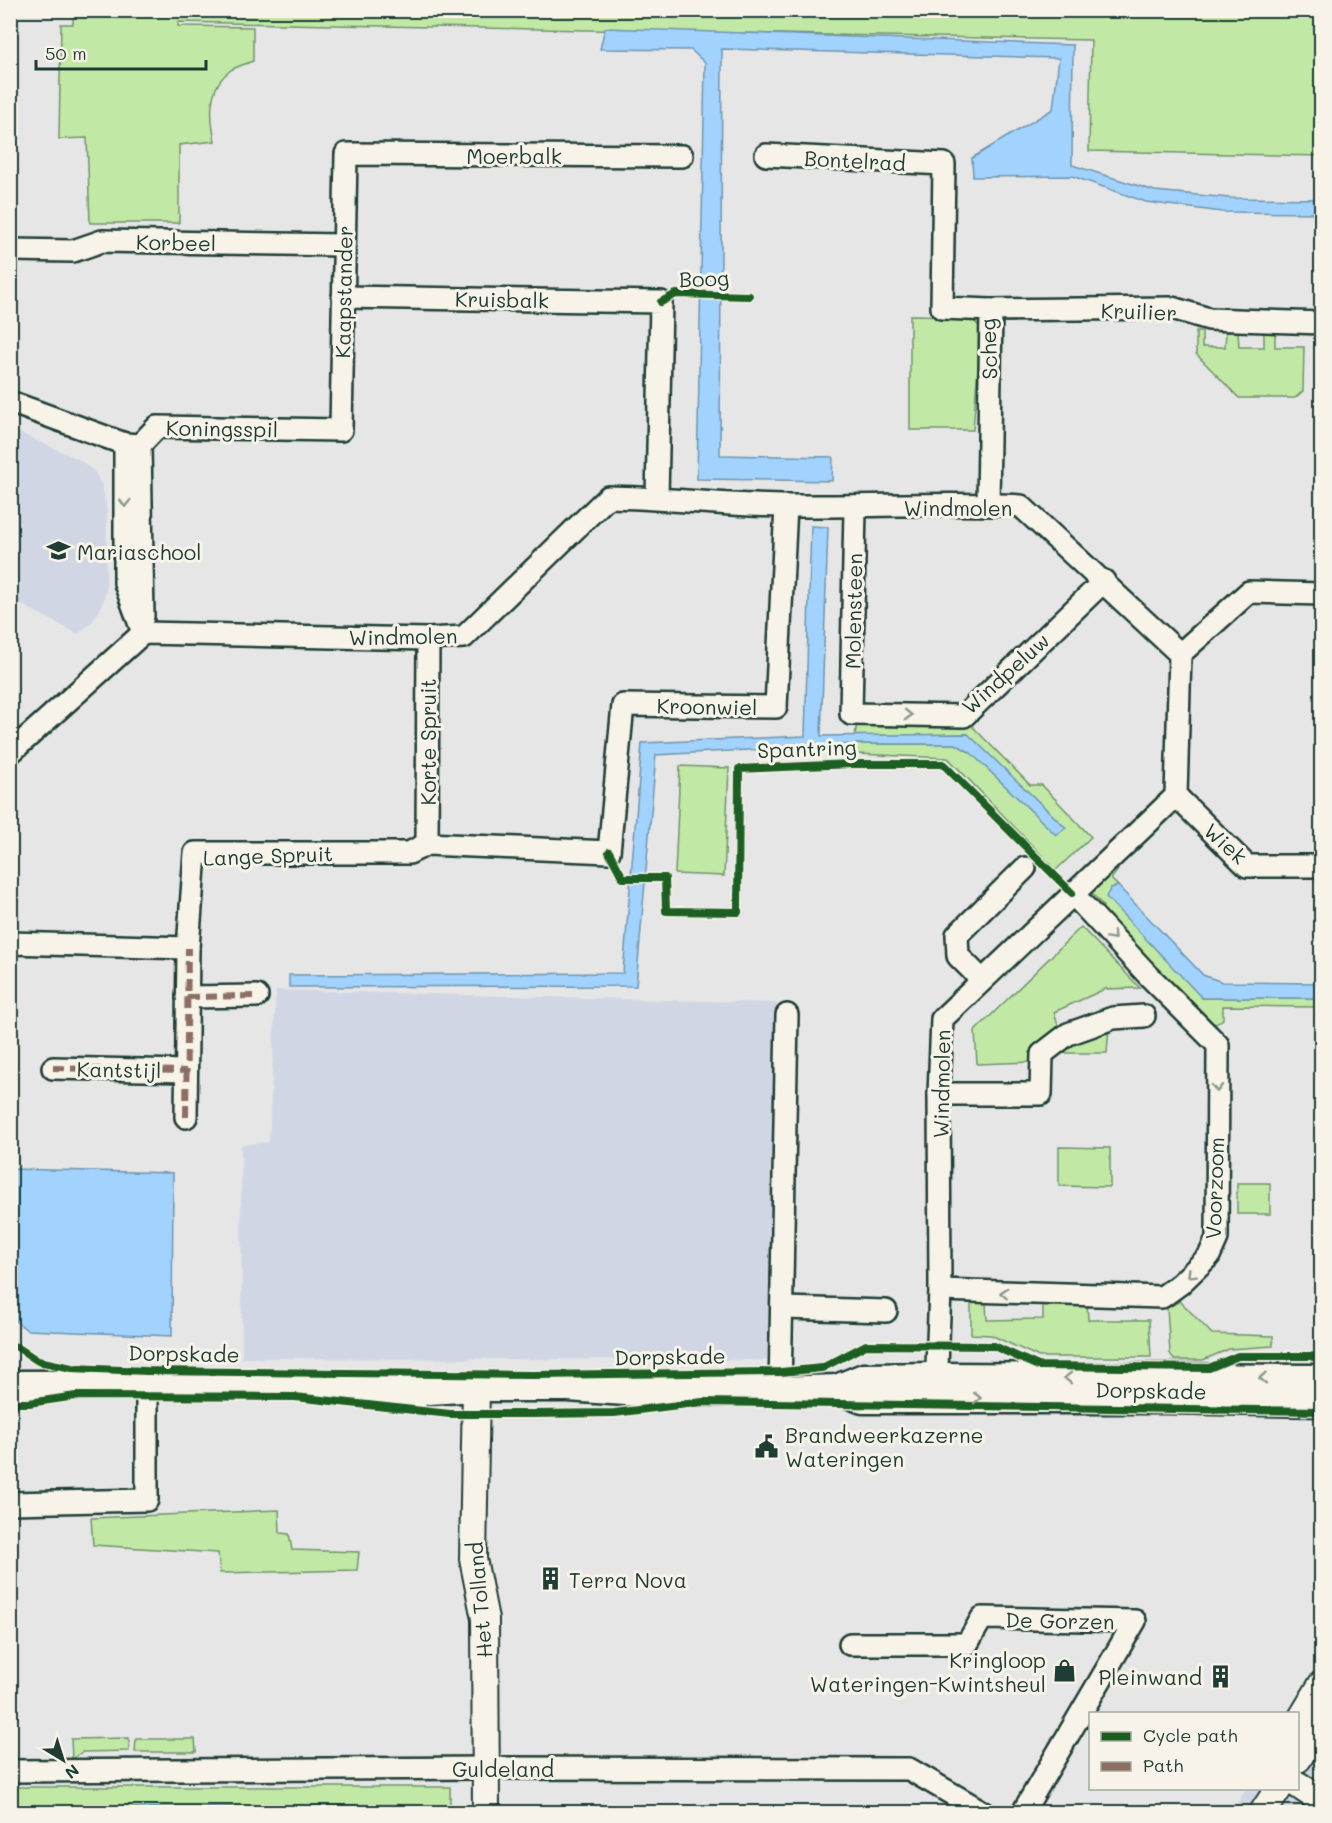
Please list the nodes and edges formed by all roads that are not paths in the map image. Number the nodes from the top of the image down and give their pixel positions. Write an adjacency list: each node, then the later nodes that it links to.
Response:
1 (346, 154): 3 (street, Moerbalk); 5 (street, Kaapstander)
2 (766, 155): 4 (street, Bontelrad)
3 (682, 156)
4 (944, 164): 9 (street, Scheg)
5 (344, 245): 6 (street, Korbeel); 7 (street, Kaapstander)
6 (10, 250)
7 (343, 297): 8 (street, Kruisbalk); 12 (street, Kaapstander)
8 (661, 302): 14 (street, Boog)
9 (991, 310): 10 (street, Kruilier); 15 (street, Scheg)
10 (1322, 323)
11 (10, 402): 13 (street)
12 (341, 430): 13 (street, Koningsspil)
13 (132, 445): 20 (street)
14 (657, 498): 16 (street, Windmolen); 21 (street, Windmolen)
15 (988, 504): 17 (street, Windmolen); 18 (street, Windmolen)
16 (786, 506): 17 (street, Windmolen); 27 (street, Kroonwiel)
17 (855, 507): 23 (street, Molensteen)
18 (1104, 581): 22 (street, Windmolen); 23 (street, Windpeluw, one-way to 18)
19 (1322, 594): 22 (street)
20 (143, 633): 21 (street, Windmolen); 24 (street)
21 (428, 639): 26 (street, Korte Spruit)
22 (1180, 654): 25 (street)
23 (851, 714)
24 (10, 753)
25 (1176, 796): 28 (street, Wiek); 30 (street, Windmolen)
26 (427, 844): 27 (street, Lange Spruit); 32 (street, Lange Spruit)
27 (609, 852)
28 (1322, 866)
29 (1025, 868): 33 (street)
30 (1072, 893): 33 (street, Windmolen); 42 (street, Voorzoom, one-way to 42)
31 (10, 943): 32 (street)
32 (188, 948): 35 (street, Kantstijl)
33 (982, 980): 40 (street, Windmolen)
34 (257, 996): 35 (street)
35 (187, 997): 39 (street, Kantstijl)
36 (787, 1015): 43 (street)
37 (1143, 1016): 40 (street)
38 (53, 1068): 39 (street, Kantstijl)
39 (186, 1071): 41 (street, Kantstijl)
40 (939, 1094): 42 (street, Windmolen)
41 (186, 1116)
42 (940, 1290): 48 (street, Windmolen)
43 (783, 1308): 44 (street); 49 (street)
44 (886, 1311)
45 (1322, 1379): 48 (main road, Dorpskade, one-way to 48)
46 (10, 1384): 47 (main road, Dorpskade)
47 (147, 1385): 50 (main road, Dorpskade); 52 (street)
48 (936, 1387): 49 (main road, Dorpskade); 51 (main road, Dorpskade, one-way to 51)
49 (780, 1391): 50 (main road, Dorpskade)
50 (476, 1395): 56 (street, Het Tolland)
51 (1322, 1402)
52 (10, 1503)
53 (850, 1644): 63 (street, De Gorzen)
54 (1322, 1684): 55 (street)
55 (1310, 1741)
56 (485, 1768): 57 (street, Guldeland); 61 (street, Het Tolland); 62 (street, Guldeland)
57 (10, 1771)
58 (1299, 1786): 60 (street)
59 (1278, 1790): 64 (street)
60 (1322, 1801)
61 (486, 1812)
62 (983, 1812)
63 (1023, 1812)
64 (1263, 1812)

